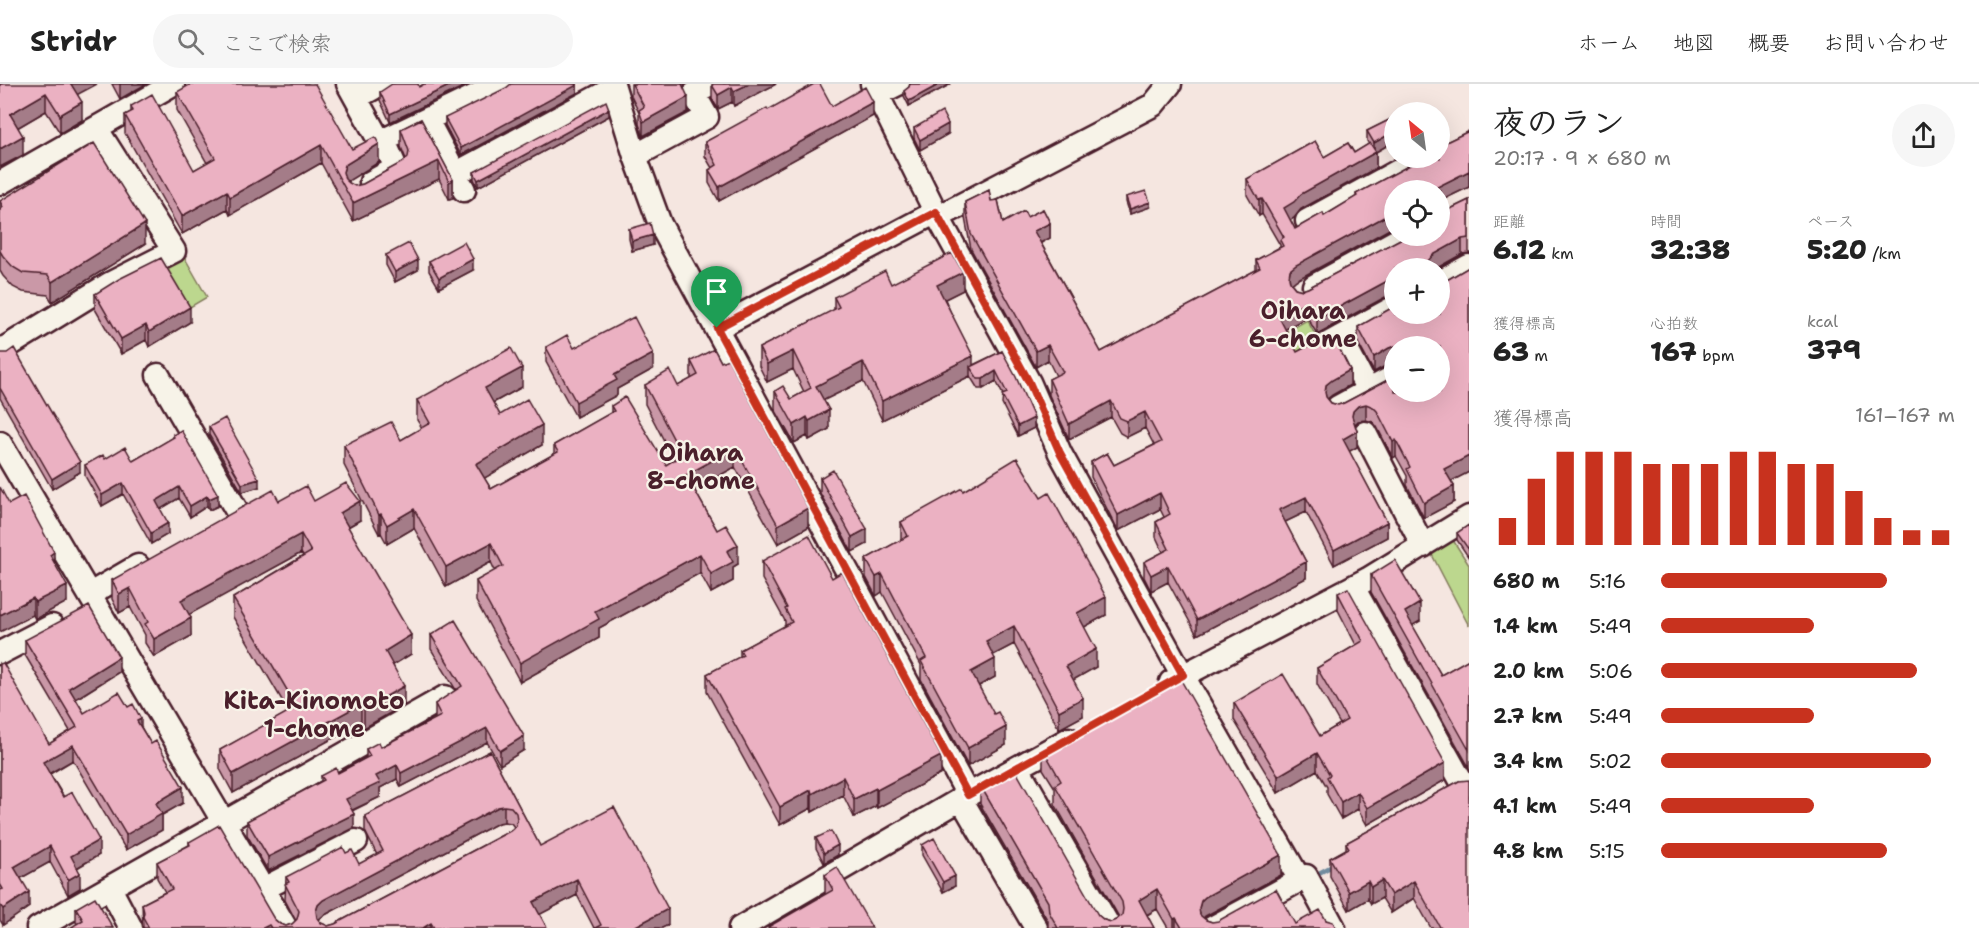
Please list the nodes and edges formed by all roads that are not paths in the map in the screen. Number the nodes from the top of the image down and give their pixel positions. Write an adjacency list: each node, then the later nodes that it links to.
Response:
1 (173, 84): 10 (street)
2 (381, 84): 8 (street)
3 (500, 84): 9 (street)
4 (712, 84): 12 (street)
5 (1170, 84): 16 (street)
6 (614, 86): 9 (street); 12 (street)
7 (883, 87): 16 (street)
8 (352, 91): 11 (street)
9 (427, 120): 11 (street)
10 (96, 128): 14 (street); 24 (street)
11 (384, 141): 15 (street)
12 (635, 156): 23 (street)
13 (1404, 168): 17 (street)
14 (0, 183)
15 (356, 190)
16 (937, 214): 23 (street); 38 (street)
17 (1307, 221)
18 (1387, 246): 21 (street)
19 (1469, 266): 20 (street)
20 (1450, 276)
21 (1302, 292)
22 (1384, 313): 27 (street)
23 (717, 328): 44 (street)
24 (0, 351)
25 (158, 375): 32 (street)
26 (1384, 382): 27 (street)
27 (1368, 390): 28 (street)
28 (1338, 407)
29 (1365, 433): 33 (street)
30 (0, 443): 36 (street)
31 (1469, 517): 33 (street)
32 (218, 522)
33 (1423, 546): 35 (street)
34 (159, 555): 36 (street)
35 (1353, 587): 38 (street); 43 (street)
36 (93, 598): 37 (street); 45 (street)
37 (0, 653)
38 (1183, 675): 39 (street); 56 (street)
39 (1152, 693)
40 (445, 697): 45 (street)
41 (1090, 727): 42 (street)
42 (1018, 768): 44 (street); 55 (street)
43 (1464, 786)
44 (964, 797): 53 (street); 54 (street)
45 (224, 823): 48 (street); 49 (street)
46 (356, 841): 49 (street)
47 (1306, 876): 57 (street)
48 (110, 888): 50 (street); 51 (street)
49 (263, 889): 52 (street)
50 (38, 928)
51 (131, 928)
52 (286, 928)
53 (740, 928)
54 (1036, 928)
55 (1110, 928)
56 (1212, 928)
57 (1334, 928)

